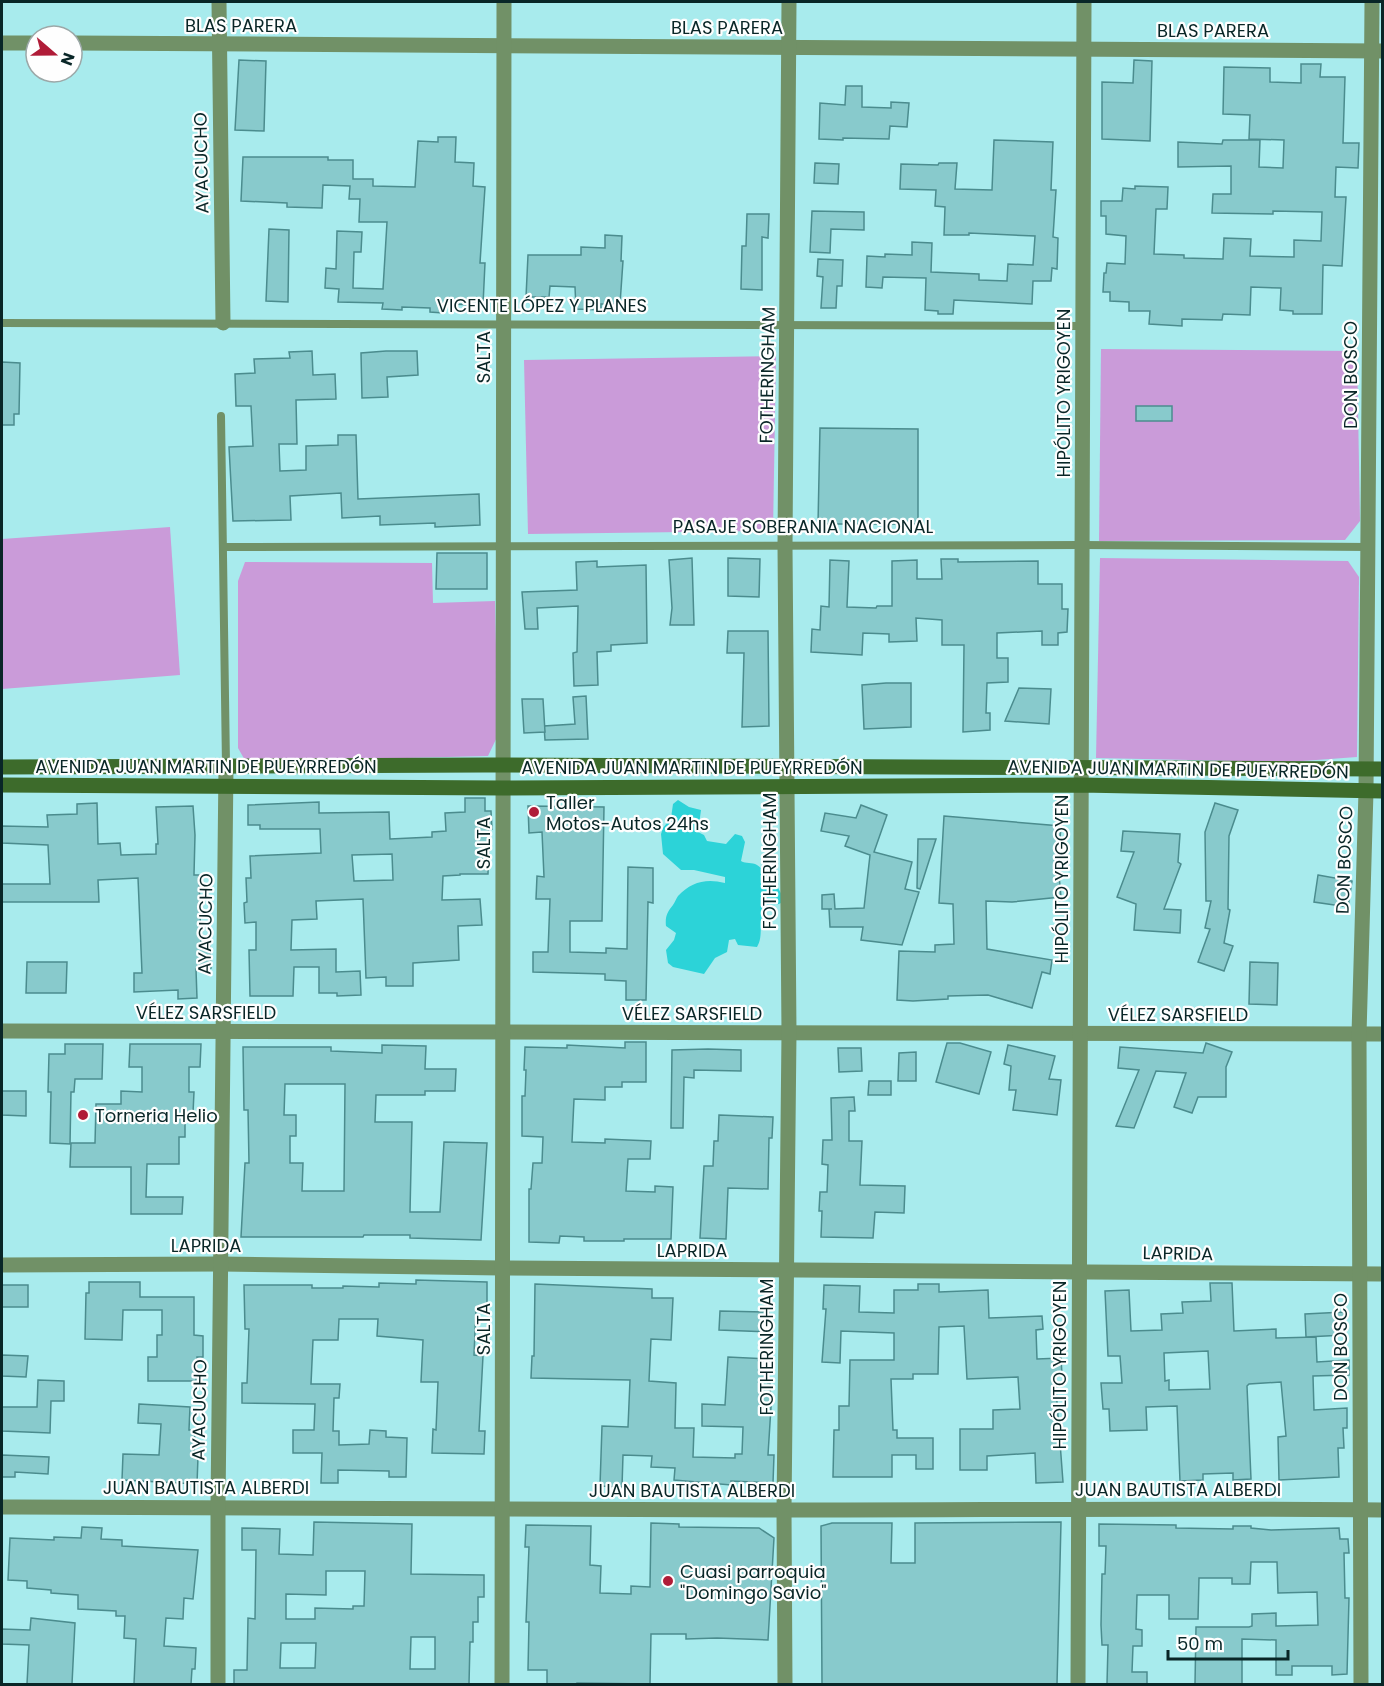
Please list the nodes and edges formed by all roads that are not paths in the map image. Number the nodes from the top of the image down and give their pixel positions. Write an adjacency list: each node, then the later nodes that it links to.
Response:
1 (219, 2): 9 (street, AYACUCHO)
2 (504, 2): 10 (street, SALTA)
3 (789, 2): 11 (street, FOTHERINGHAM)
4 (1084, 2): 12 (street, HIPÓLITO YRIGOYEN)
5 (1372, 2): 13 (street, DON BOSCO)
6 (2, 43): 7 (street)
7 (24, 43)
8 (84, 43): 9 (street, BLAS PARERA)
9 (219, 44): 10 (street, BLAS PARERA); 15 (street, AYACUCHO)
10 (504, 46): 11 (street, BLAS PARERA); 16 (street, SALTA)
11 (788, 47): 12 (street, BLAS PARERA); 17 (street, FOTHERINGHAM)
12 (1084, 49): 13 (street, BLAS PARERA); 18 (street, HIPÓLITO YRIGOYEN)
13 (1377, 51): 19 (street, DON BOSCO)
14 (2, 323): 15 (lane, VICENTE LÓPEZ Y PLANES)
15 (223, 323): 16 (lane, VICENTE LÓPEZ Y PLANES)
16 (502, 324): 17 (lane, VICENTE LÓPEZ Y PLANES); 22 (street, SALTA)
17 (787, 325): 18 (lane, VICENTE LÓPEZ Y PLANES); 23 (street, FOTHERINGHAM)
18 (1083, 326): 21 (street, HIPÓLITO YRIGOYEN)
19 (1376, 332): 25 (street, DON BOSCO)
20 (221, 416): 24 (lane, AYACUCHO)
21 (1081, 545): 23 (lane, PASAJE SOBERANIA NACIONAL); 25 (lane, PASAJE SOBERANIA NACIONAL); 30 (street, HIPÓLITO YRIGOYEN)
22 (502, 546): 23 (lane, PASAJE SOBERANIA NACIONAL); 24 (lane, PASAJE SOBERANIA NACIONAL); 27 (street, SALTA)
23 (785, 546): 29 (street, FOTHERINGHAM)
24 (224, 547): 26 (lane, AYACUCHO)
25 (1375, 547): 31 (street, DON BOSCO)
26 (226, 766): 27 (main road, AVENIDA JUAN MARTIN DE PUEYRREDÓN); 28 (main road, AVENIDA JUAN MARTIN DE PUEYRREDÓN); 34 (street, AYACUCHO)
27 (503, 766): 29 (main road, AVENIDA JUAN MARTIN DE PUEYRREDÓN); 37 (street, SALTA)
28 (2, 767)
29 (788, 767): 30 (main road, AVENIDA JUAN MARTIN DE PUEYRREDÓN); 36 (street, FOTHERINGHAM)
30 (1080, 769): 31 (main road, AVENIDA JUAN MARTIN DE PUEYRREDÓN); 35 (street, HIPÓLITO YRIGOYEN)
31 (1365, 769): 32 (main road, AVENIDA JUAN MARTIN DE PUEYRREDÓN); 38 (street, DON BOSCO)
32 (1383, 769)
33 (2, 785): 34 (main road, AVENIDA JUAN MARTIN DE PUEYRREDÓN)
34 (226, 785): 37 (main road, AVENIDA JUAN MARTIN DE PUEYRREDÓN); 41 (street, AYACUCHO)
35 (1081, 785): 36 (main road, AVENIDA JUAN MARTIN DE PUEYRREDÓN); 38 (main road, AVENIDA JUAN MARTIN DE PUEYRREDÓN); 44 (street, HIPÓLITO YRIGOYEN)
36 (788, 787): 37 (main road, AVENIDA JUAN MARTIN DE PUEYRREDÓN); 43 (street, FOTHERINGHAM)
37 (503, 788): 42 (street, SALTA)
38 (1366, 791): 39 (main road, AVENIDA JUAN MARTIN DE PUEYRREDÓN); 45 (street, DON BOSCO)
39 (1383, 791)
40 (2, 1031): 41 (street, VÉLEZ SARSFIELD)
41 (223, 1032): 42 (street, VÉLEZ SARSFIELD); 47 (street, AYACUCHO)
42 (502, 1032): 43 (street, VÉLEZ SARSFIELD); 49 (street, SALTA)
43 (789, 1033): 44 (street, VÉLEZ SARSFIELD); 50 (street, FOTHERINGHAM)
44 (1080, 1034): 45 (street, VÉLEZ SARSFIELD); 51 (street, HIPÓLITO YRIGOYEN)
45 (1359, 1034): 46 (street, VÉLEZ SARSFIELD); 53 (street, DON BOSCO)
46 (1383, 1034)
47 (221, 1264): 48 (street, LAPRIDA); 49 (street, LAPRIDA); 54 (street, AYACUCHO)
48 (2, 1265)
49 (502, 1268): 50 (street, LAPRIDA); 56 (street, SALTA)
50 (786, 1270): 51 (street, LAPRIDA); 59 (street, FOTHERINGHAM)
51 (1079, 1271): 53 (street, LAPRIDA); 57 (street, HIPÓLITO YRIGOYEN)
52 (1383, 1274): 53 (street, LAPRIDA)
53 (1360, 1275): 58 (street, DON BOSCO)
54 (218, 1506): 55 (street, JUAN BAUTISTA ALBERDI); 56 (street, JUAN BAUTISTA ALBERDI); 61 (street, AYACUCHO)
55 (2, 1507)
56 (502, 1508): 59 (street, JUAN BAUTISTA ALBERDI); 62 (street, SALTA)
57 (1078, 1508): 58 (street, JUAN BAUTISTA ALBERDI); 59 (street, JUAN BAUTISTA ALBERDI); 64 (street, HIPÓLITO YRIGOYEN)
58 (1359, 1509): 60 (street, JUAN BAUTISTA ALBERDI); 65 (street, DON BOSCO)
59 (784, 1510): 63 (street, FOTHERINGHAM)
60 (1383, 1510)
61 (218, 1684)
62 (502, 1684)
63 (785, 1684)
64 (1077, 1684)
65 (1361, 1684)

